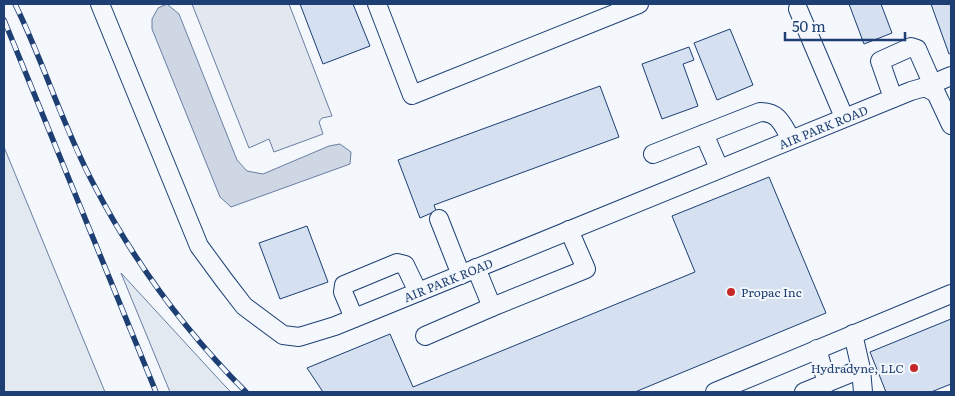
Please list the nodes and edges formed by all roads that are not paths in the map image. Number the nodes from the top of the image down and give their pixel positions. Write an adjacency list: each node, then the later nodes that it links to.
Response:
1 (100, 4): 20 (street, AIR PARK ROAD)
2 (377, 4): 3 (street)
3 (639, 4)
4 (798, 9): 8 (street)
5 (951, 76): 6 (street, AIR PARK ROAD)
6 (929, 85): 7 (street, AIR PARK ROAD); 7 (street); 9 (street)
7 (893, 98): 8 (street, AIR PARK ROAD)
8 (844, 118): 11 (street, AIR PARK ROAD)
9 (951, 125)
10 (704, 134): 11 (street); 12 (street); 13 (street)
11 (791, 139): 13 (street, AIR PARK ROAD)
12 (653, 154)
13 (719, 168): 15 (street, AIR PARK ROAD)
14 (439, 219): 16 (street)
15 (569, 230): 16 (street, AIR PARK ROAD); 19 (street)
16 (468, 271): 17 (street, AIR PARK ROAD); 19 (street)
17 (418, 292): 20 (street, AIR PARK ROAD); 20 (street)
18 (951, 294): 21 (street)
19 (492, 307): 22 (street)
20 (354, 318)
21 (852, 334): 23 (street); 24 (street)
22 (425, 336)
23 (817, 349): 25 (street); 26 (street)
24 (861, 369): 25 (street); 28 (street)
25 (827, 383): 27 (street)
26 (715, 392)
27 (804, 392)
28 (863, 392)

